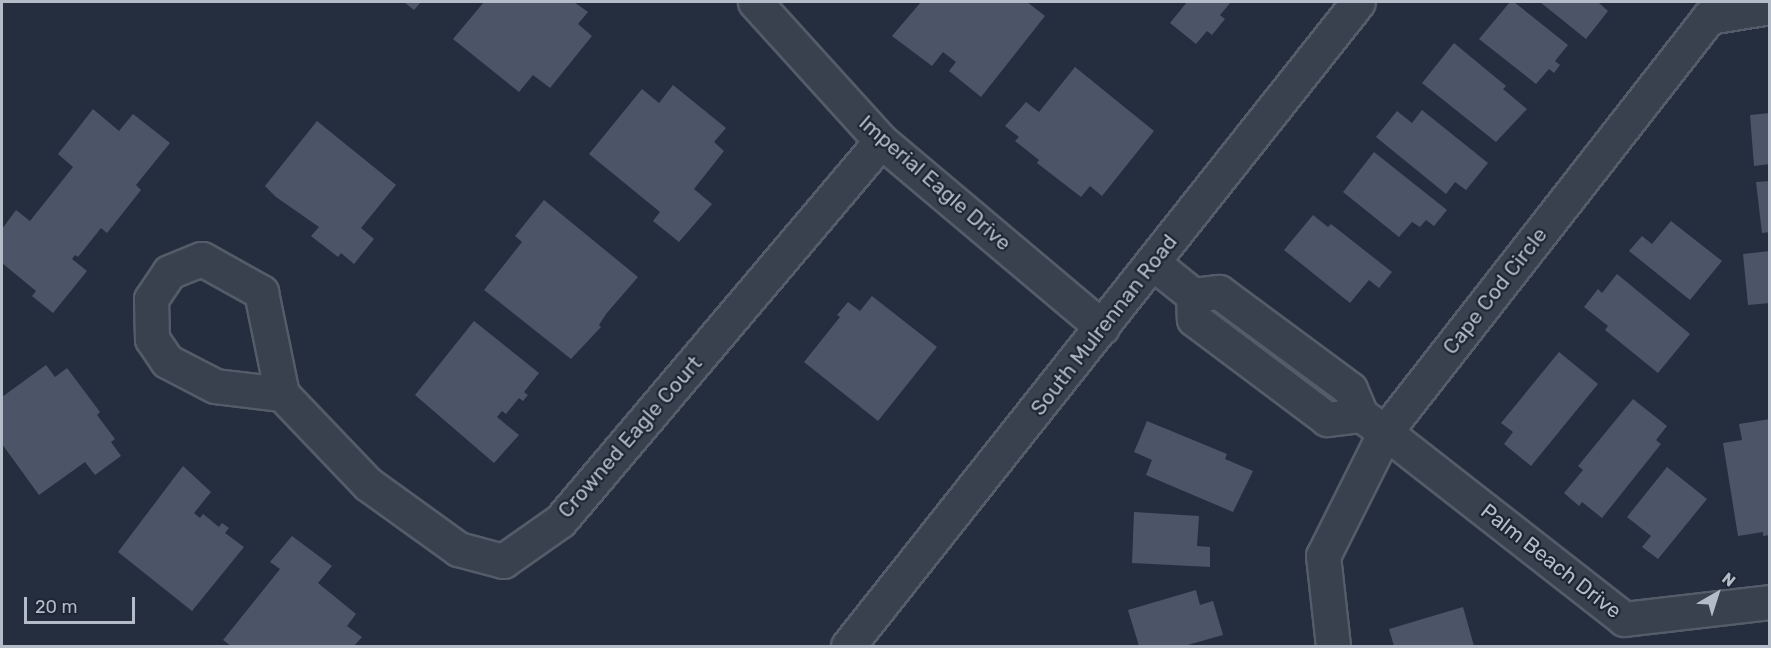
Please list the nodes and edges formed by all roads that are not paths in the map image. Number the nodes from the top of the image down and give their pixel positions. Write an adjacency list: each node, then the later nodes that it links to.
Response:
1 (755, 2): 4 (street, Imperial Eagle Drive)
2 (1358, 2): 5 (street, South Mulrennan Road)
3 (1770, 7): 8 (street, Cape Cod Circle)
4 (881, 141): 6 (street, Imperial Eagle Drive); 7 (street, Crowned Eagle Court)
5 (1153, 263): 6 (street, South Mulrennan Road); 8 (street)
6 (1102, 327): 10 (street, South Mulrennan Road)
7 (282, 394): 7 (street)
8 (1373, 424): 9 (street, Palm Beach Drive); 11 (street, Cape Cod Circle)
9 (1770, 602)
10 (848, 646)
11 (1333, 646)

